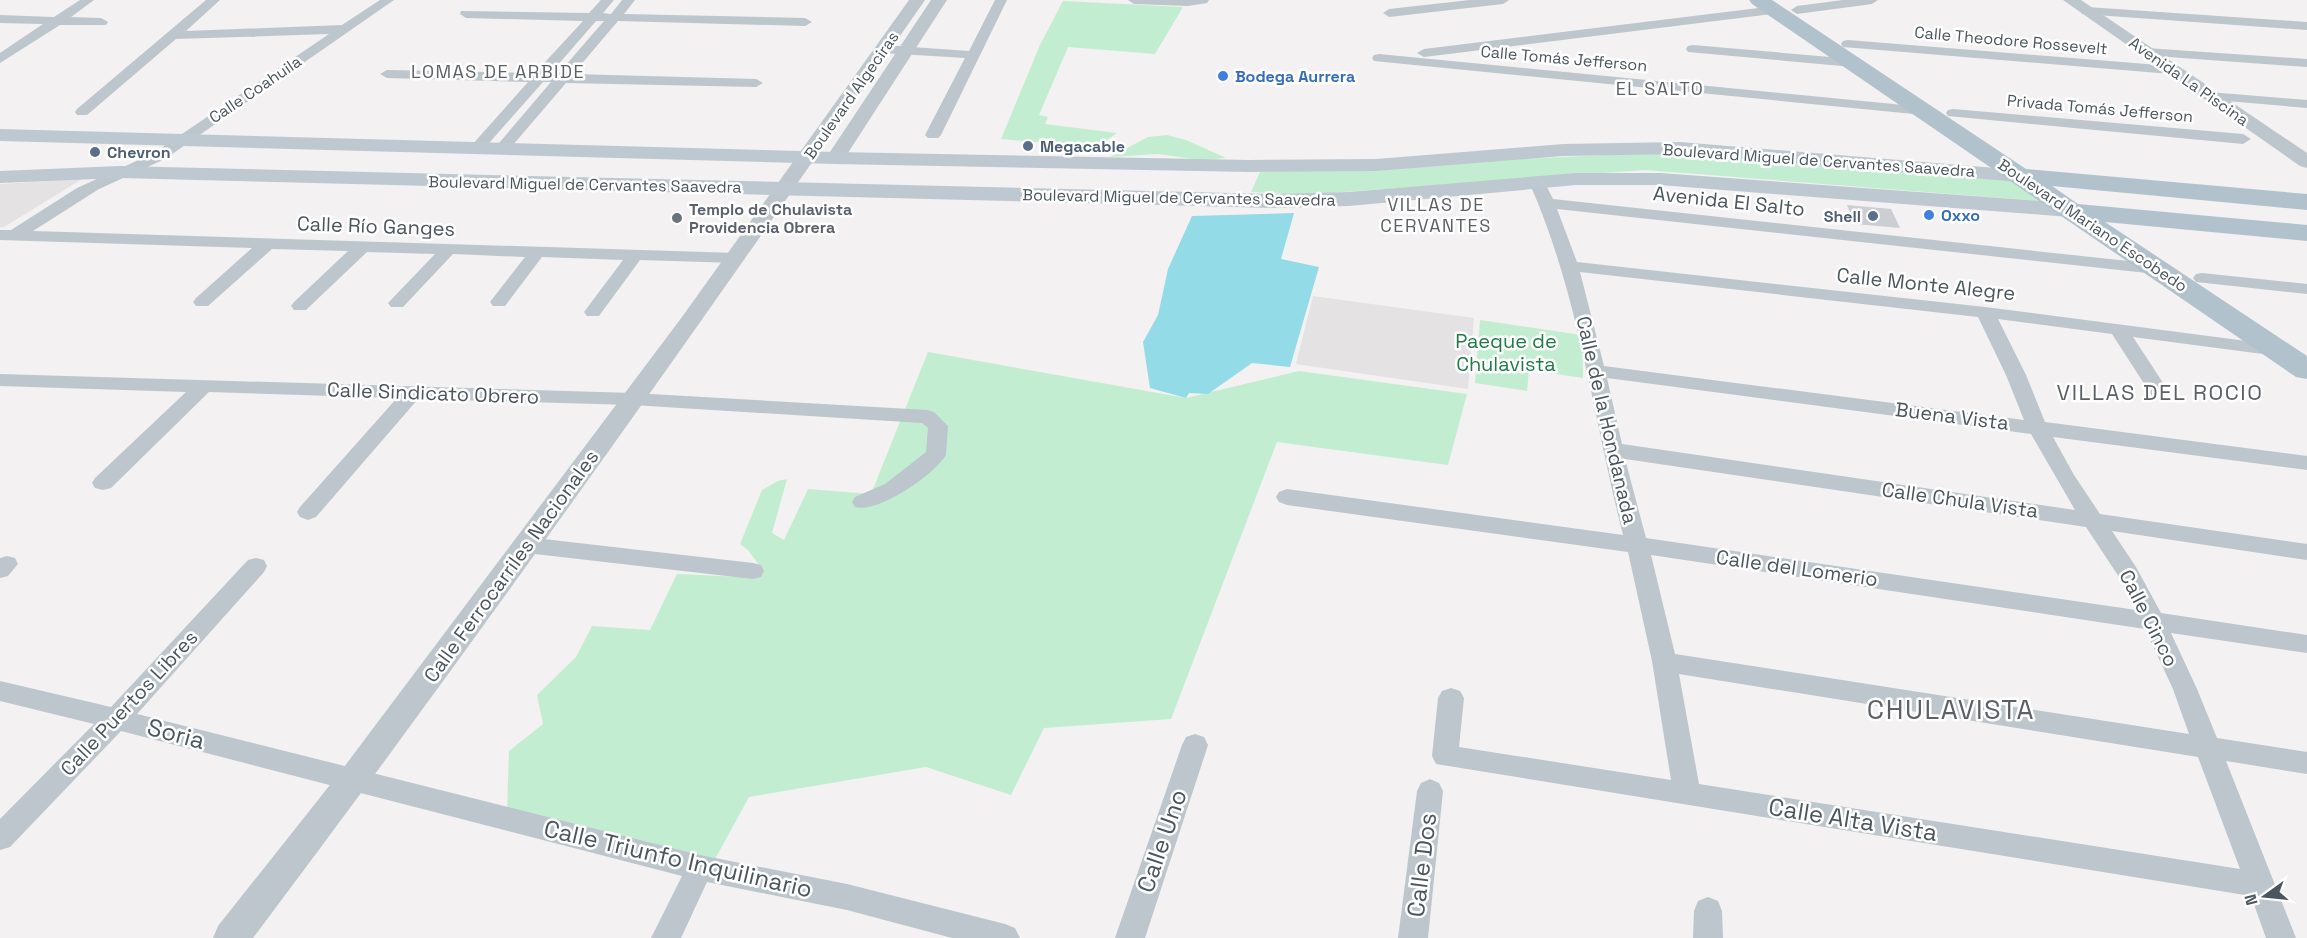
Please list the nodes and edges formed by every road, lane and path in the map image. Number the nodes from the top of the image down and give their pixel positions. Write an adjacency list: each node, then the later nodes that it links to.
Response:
1 (88, 0): 21 (street)
2 (214, 0): 26 (street)
3 (388, 0): 24 (street, Calle Coahuila)
4 (608, 0): 18 (street)
5 (629, 0): 19 (street)
6 (917, 0): 27 (street, Boulevard Algeciras)
7 (939, 0): 28 (street, Boulevard Algeciras)
8 (1001, 0): 30 (street)
9 (1134, 0): 10 (street)
10 (1203, 0)
11 (1503, 0): 16 (street)
12 (1872, 0): 14 (street)
13 (2071, 0): 15 (street, Avenida La Piscina)
14 (1778, 5): 32 (street); 33 (main road, Boulevard Mariano Escobedo)
15 (2087, 11): 25 (street); 31 (street, Avenida La Piscina)
16 (1389, 13)
17 (466, 14): 18 (street)
18 (593, 17): 19 (street); 39 (street)
19 (614, 18): 23 (street); 40 (street)
20 (0, 19): 21 (street)
21 (58, 20): 22 (street); 35 (street)
22 (101, 22)
23 (805, 22)
24 (350, 26): 26 (street); 50 (street, Calle Coahuila)
25 (2307, 26)
26 (178, 32): 45 (street)
27 (886, 46): 28 (street); 53 (street, Boulevard Algeciras)
28 (908, 47): 30 (street); 55 (street, Boulevard Algeciras)
29 (1693, 49): 33 (street, Calle Theodore Rossevelt)
30 (975, 51): 48 (street)
31 (2146, 52): 36 (street); 37 (street, Avenida La Piscina)
32 (1424, 53)
33 (1851, 53): 37 (street, Calle Theodore Rossevelt); 44 (main road, Boulevard Mariano Escobedo); 46 (main road, Boulevard Mariano Escobedo)
34 (1379, 58): 44 (street, Calle Tomás Jefferson)
35 (0, 59)
36 (2307, 63)
37 (2171, 69): 42 (street, Avenida La Piscina)
38 (387, 74): 39 (street)
39 (539, 78): 40 (street); 51 (street)
40 (562, 78): 41 (street); 52 (street)
41 (756, 83)
42 (2210, 96): 43 (street); 56 (street, Avenida La Piscina)
43 (2307, 104)
44 (1924, 111): 60 (main road, Boulevard Mariano Escobedo)
45 (82, 112)
46 (1953, 113): 49 (street, Privada Tomás Jefferson); 62 (main road, Boulevard Mariano Escobedo)
47 (0, 135): 50 (main road, Boulevard Miguel de Cervantes Saavedra)
48 (933, 135)
49 (2243, 139)
50 (178, 141): 51 (main road, Boulevard Miguel de Cervantes Saavedra); 59 (street, Calle Coahuila)
51 (477, 148): 52 (main road, Boulevard Miguel de Cervantes Saavedra)
52 (502, 149): 53 (main road, Boulevard Miguel de Cervantes Saavedra)
53 (808, 157): 55 (main road, Boulevard Miguel de Cervantes Saavedra); 64 (street, Boulevard Algeciras)
54 (1809, 157): 57 (main road, Boulevard Miguel de Cervantes Saavedra); 60 (main road, Boulevard Miguel de Cervantes Saavedra); 66 (main road)
55 (835, 158): 58 (main road, Boulevard Miguel de Cervantes Saavedra)
56 (2307, 162)
57 (1402, 164): 58 (main road, Boulevard Miguel de Cervantes Saavedra); 65 (main road)
58 (1249, 166): 67 (main road)
59 (120, 172): 61 (main road, Boulevard Miguel de Cervantes Saavedra); 64 (main road, Boulevard Miguel de Cervantes Saavedra); 73 (street, Calle Coahuila)
60 (2020, 176): 62 (main road, Boulevard Miguel de Cervantes Saavedra); 70 (main road, Boulevard Mariano Escobedo)
61 (0, 177)
62 (2054, 178): 68 (main road, Boulevard Miguel de Cervantes Saavedra); 71 (main road, Boulevard Mariano Escobedo)
63 (1537, 182): 65 (main road, Boulevard Miguel de Cervantes Saavedra); 66 (main road, Boulevard Miguel de Cervantes Saavedra); 69 (street, Calle de la Hondanada)
64 (785, 189): 67 (main road, Boulevard Miguel de Cervantes Saavedra); 80 (street, Calle Ferrocarriles Nacionales)
65 (1413, 194): 67 (main road, Boulevard Miguel de Cervantes Saavedra)
66 (1874, 195): 70 (main road, Boulevard Miguel de Cervantes Saavedra)
67 (1222, 199)
68 (2307, 202)
69 (1547, 203): 81 (street, Calle de la Hondanada); 82 (street, Avenida El Salto)
70 (2069, 210): 71 (main road, Boulevard Miguel de Cervantes Saavedra); 82 (main road, Boulevard Mariano Escobedo)
71 (2106, 214): 72 (main road, Boulevard Miguel de Cervantes Saavedra); 83 (main road, Boulevard Mariano Escobedo)
72 (2307, 232)
73 (8, 235): 74 (street, Calle Río Ganges); 75 (street, Calle Coahuila)
74 (268, 243): 76 (street, Calle Río Ganges); 85 (street)
75 (0, 244)
76 (363, 246): 77 (street, Calle Río Ganges); 88 (street)
77 (449, 249): 78 (street, Calle Río Ganges); 87 (street)
78 (537, 252): 79 (street, Calle Río Ganges); 86 (street)
79 (635, 255): 80 (street, Calle Río Ganges); 89 (street)
80 (736, 258): 100 (street, Calle Ferrocarriles Nacionales)
81 (1569, 266): 90 (street, Calle Monte Alegre); 95 (street, Calle de la Hondanada)
82 (2156, 269): 93 (main road, Boulevard Mariano Escobedo)
83 (2202, 278): 84 (street); 92 (main road, Boulevard Mariano Escobedo)
84 (2307, 290)
85 (202, 302)
86 (499, 302)
87 (397, 303)
88 (300, 306)
89 (593, 312)
90 (1985, 312): 91 (street, Calle Monte Alegre); 101 (street, Calle Cinco)
91 (2119, 330): 93 (street, Calle Monte Alegre); 99 (street)
92 (2307, 348)
93 (2278, 350): 94 (main road, Boulevard Mariano Escobedo)
94 (2307, 370)
95 (1597, 371): 101 (street, Buena Vista); 102 (street, Calle de la Hondanada)
96 (0, 380): 97 (street, Calle Sindicato Obrero)
97 (204, 386): 98 (street, Calle Sindicato Obrero); 104 (street)
98 (413, 392): 100 (street, Calle Sindicato Obrero); 107 (street)
99 (2159, 392)
100 (633, 399): 106 (street, Calle Sindicato Obrero); 110 (street, Calle Ferrocarriles Nacionales)
101 (2037, 427): 103 (street, Buena Vista); 108 (street, Calle Cinco)
102 (1613, 450): 108 (street, Calle Chula Vista); 109 (street, Calle de la Hondanada)
103 (2307, 463)
104 (103, 483)
105 (1287, 497): 109 (street, Calle del Lomerio)
106 (863, 502)
107 (308, 512)
108 (2089, 519): 111 (street, Calle Chula Vista); 114 (street, Calle Cinco)
109 (1636, 544): 114 (street, Calle del Lomerio); 116 (street, Calle de la Hondanada)
110 (526, 545): 113 (street); 123 (street, Calle Ferrocarriles Nacionales)
111 (2307, 552)
112 (256, 566): 119 (street, Calle Puertos Libres)
113 (753, 571)
114 (2153, 620): 115 (street, Calle del Lomerio); 121 (street, Calle Cinco)
115 (2307, 644)
116 (1664, 662): 121 (street); 125 (street, Calle de la Hondanada)
117 (0, 691): 119 (street, Soria)
118 (1451, 698): 125 (street, Calle Alta Vista)
119 (116, 719): 123 (street, Soria); 126 (street, Calle Puertos Libres)
120 (1195, 745): 132 (street, Calle Uno)
121 (2206, 746): 122 (street); 128 (street, Calle Cinco)
122 (2307, 763)
123 (352, 781): 127 (street, Calle Triunfo Inquilinario); 129 (street, Calle Ferrocarriles Nacionales)
124 (1430, 792): 133 (street, Calle Dos)
125 (1687, 793): 128 (street, Calle Alta Vista)
126 (0, 838)
127 (700, 868): 130 (street); 131 (street, Calle Triunfo Inquilinario)
128 (2261, 885): 134 (street, Calle Cinco)
129 (231, 938)
130 (666, 938)
131 (1005, 938)
132 (1130, 938)
133 (1413, 938)
134 (2281, 938)

